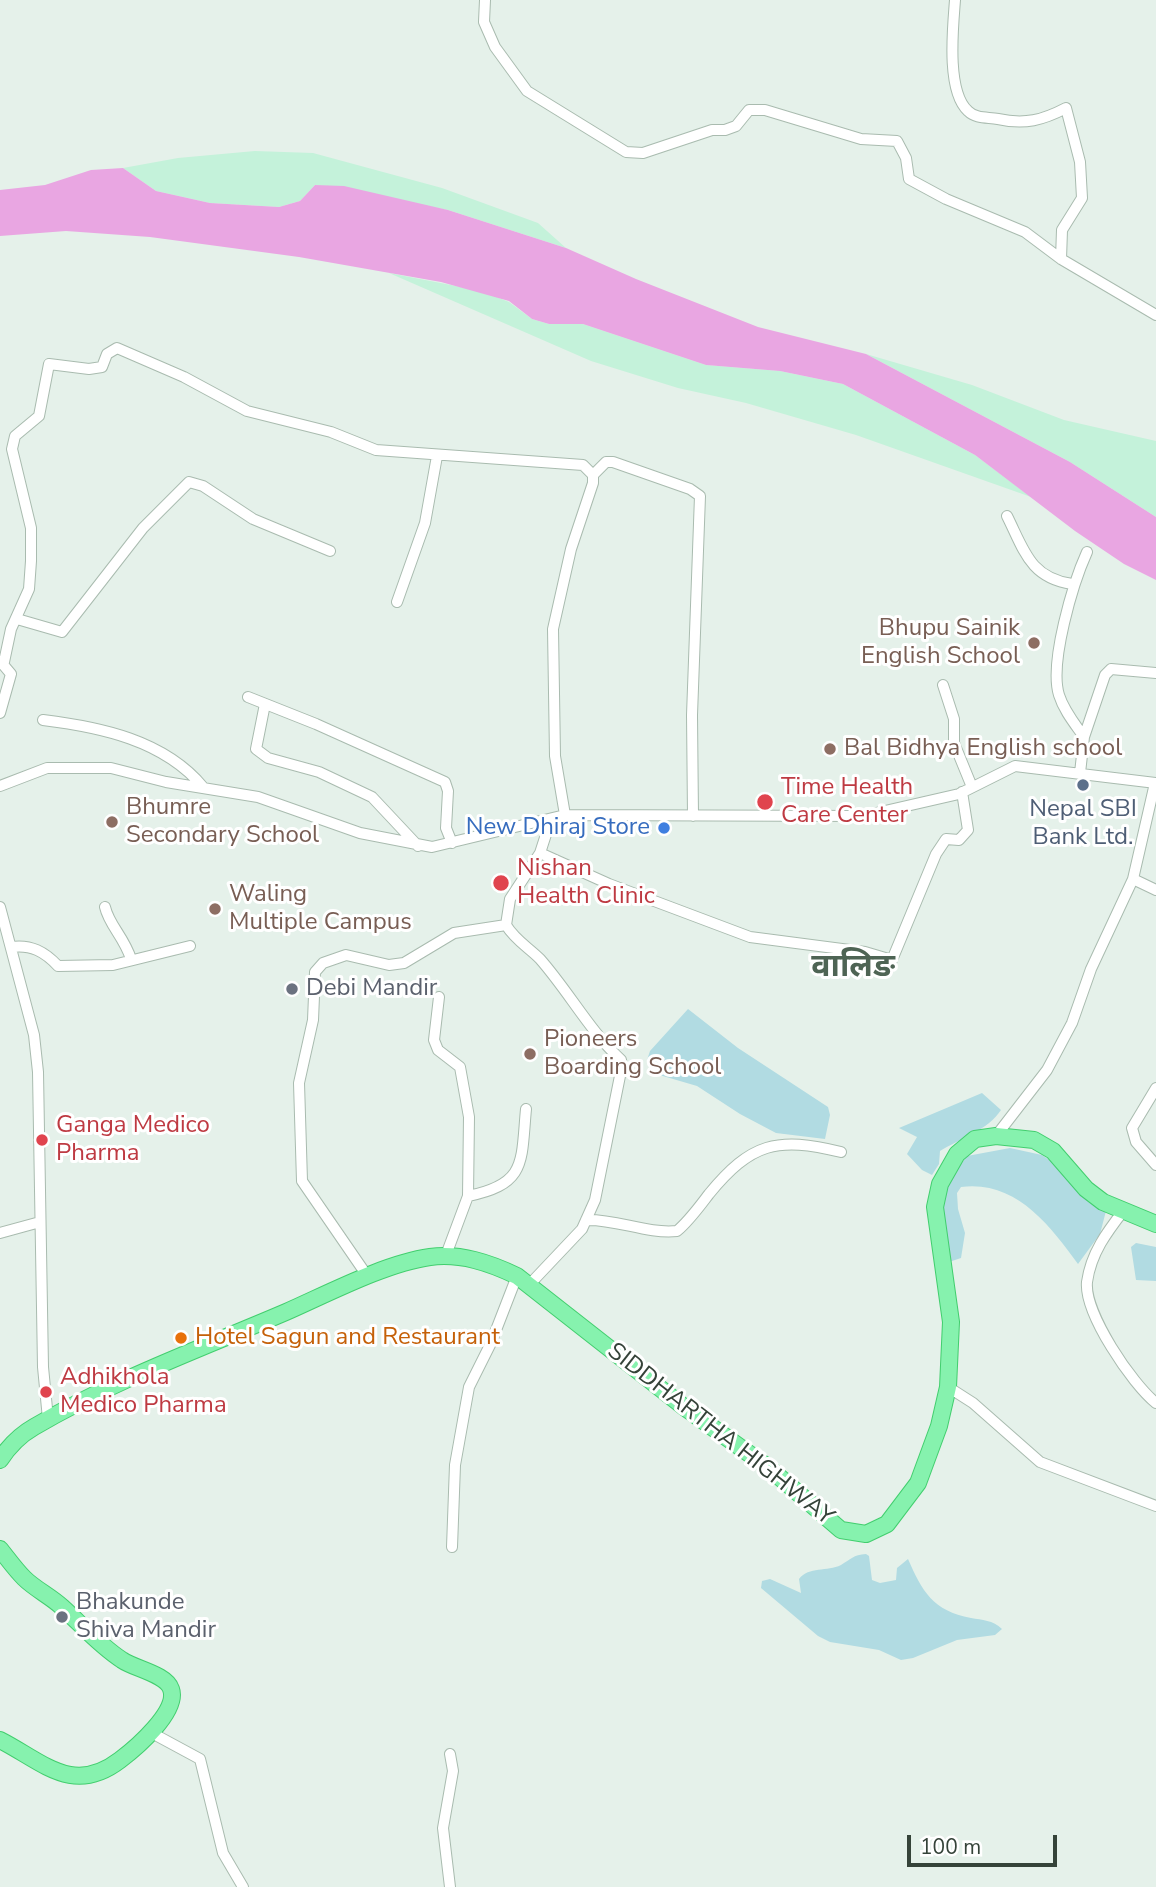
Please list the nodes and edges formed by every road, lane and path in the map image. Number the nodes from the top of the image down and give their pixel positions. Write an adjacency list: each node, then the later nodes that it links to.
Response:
1 (485, 0): 3 (street)
2 (955, 0): 3 (street)
3 (1061, 259): 4 (street)
4 (1156, 315)
5 (437, 456): 6 (street); 11 (street); 12 (street)
6 (593, 475): 26 (street); 27 (street)
7 (1007, 516): 10 (street)
8 (330, 551): 12 (street)
9 (1087, 552): 10 (street)
10 (1072, 584): 20 (street)
11 (397, 602)
12 (17, 619): 13 (street)
13 (2, 661): 18 (street)
14 (1156, 673): 20 (street)
15 (943, 685): 25 (street)
16 (248, 698): 17 (street)
17 (265, 705): 29 (street); 30 (street)
18 (0, 713)
19 (43, 720): 24 (street)
20 (1084, 737): 21 (street)
21 (1080, 773): 22 (street); 25 (street)
22 (1156, 783): 32 (street)
23 (0, 786): 24 (street)
24 (203, 788): 30 (street)
25 (967, 790): 27 (street); 31 (street)
26 (565, 815): 27 (street); 28 (street)
27 (693, 816)
28 (551, 819): 29 (street); 31 (street)
29 (452, 843): 30 (street)
30 (418, 846)
31 (540, 853): 36 (street)
32 (1133, 879): 33 (street); 43 (street)
33 (1156, 890)
34 (0, 907): 38 (street)
35 (105, 907): 39 (street)
36 (506, 925): 48 (street); 53 (street)
37 (190, 946): 39 (street)
38 (10, 947): 39 (street); 49 (street)
39 (131, 959)
40 (439, 997): 46 (street)
41 (1156, 1088): 45 (street)
42 (526, 1110): 46 (street)
43 (996, 1136): 47 (highway, SIDDHARTHA HIGHWAY); 55 (highway, SIDDHARTHA HIGHWAY)
44 (841, 1152): 48 (street)
45 (1156, 1165)
46 (468, 1196): 52 (street)
47 (1124, 1210): 50 (highway, SIDDHARTHA HIGHWAY); 56 (street)
48 (586, 1220): 54 (street)
49 (40, 1222): 51 (street); 57 (street)
50 (1156, 1224)
51 (0, 1233)
52 (446, 1255): 53 (highway, SIDDHARTHA HIGHWAY); 54 (highway, SIDDHARTHA HIGHWAY)
53 (368, 1277): 57 (highway, SIDDHARTHA HIGHWAY)
54 (523, 1281): 55 (highway, SIDDHARTHA HIGHWAY); 60 (street)
55 (948, 1387): 59 (street)
56 (1156, 1403)
57 (48, 1419): 58 (highway, SIDDHARTHA HIGHWAY)
58 (0, 1460)
59 (1156, 1506)
60 (452, 1547)
61 (0, 1549): 62 (highway)
62 (150, 1732): 63 (highway); 65 (street)
63 (0, 1740)
64 (450, 1754): 66 (street)
65 (243, 1887)
66 (450, 1887)

